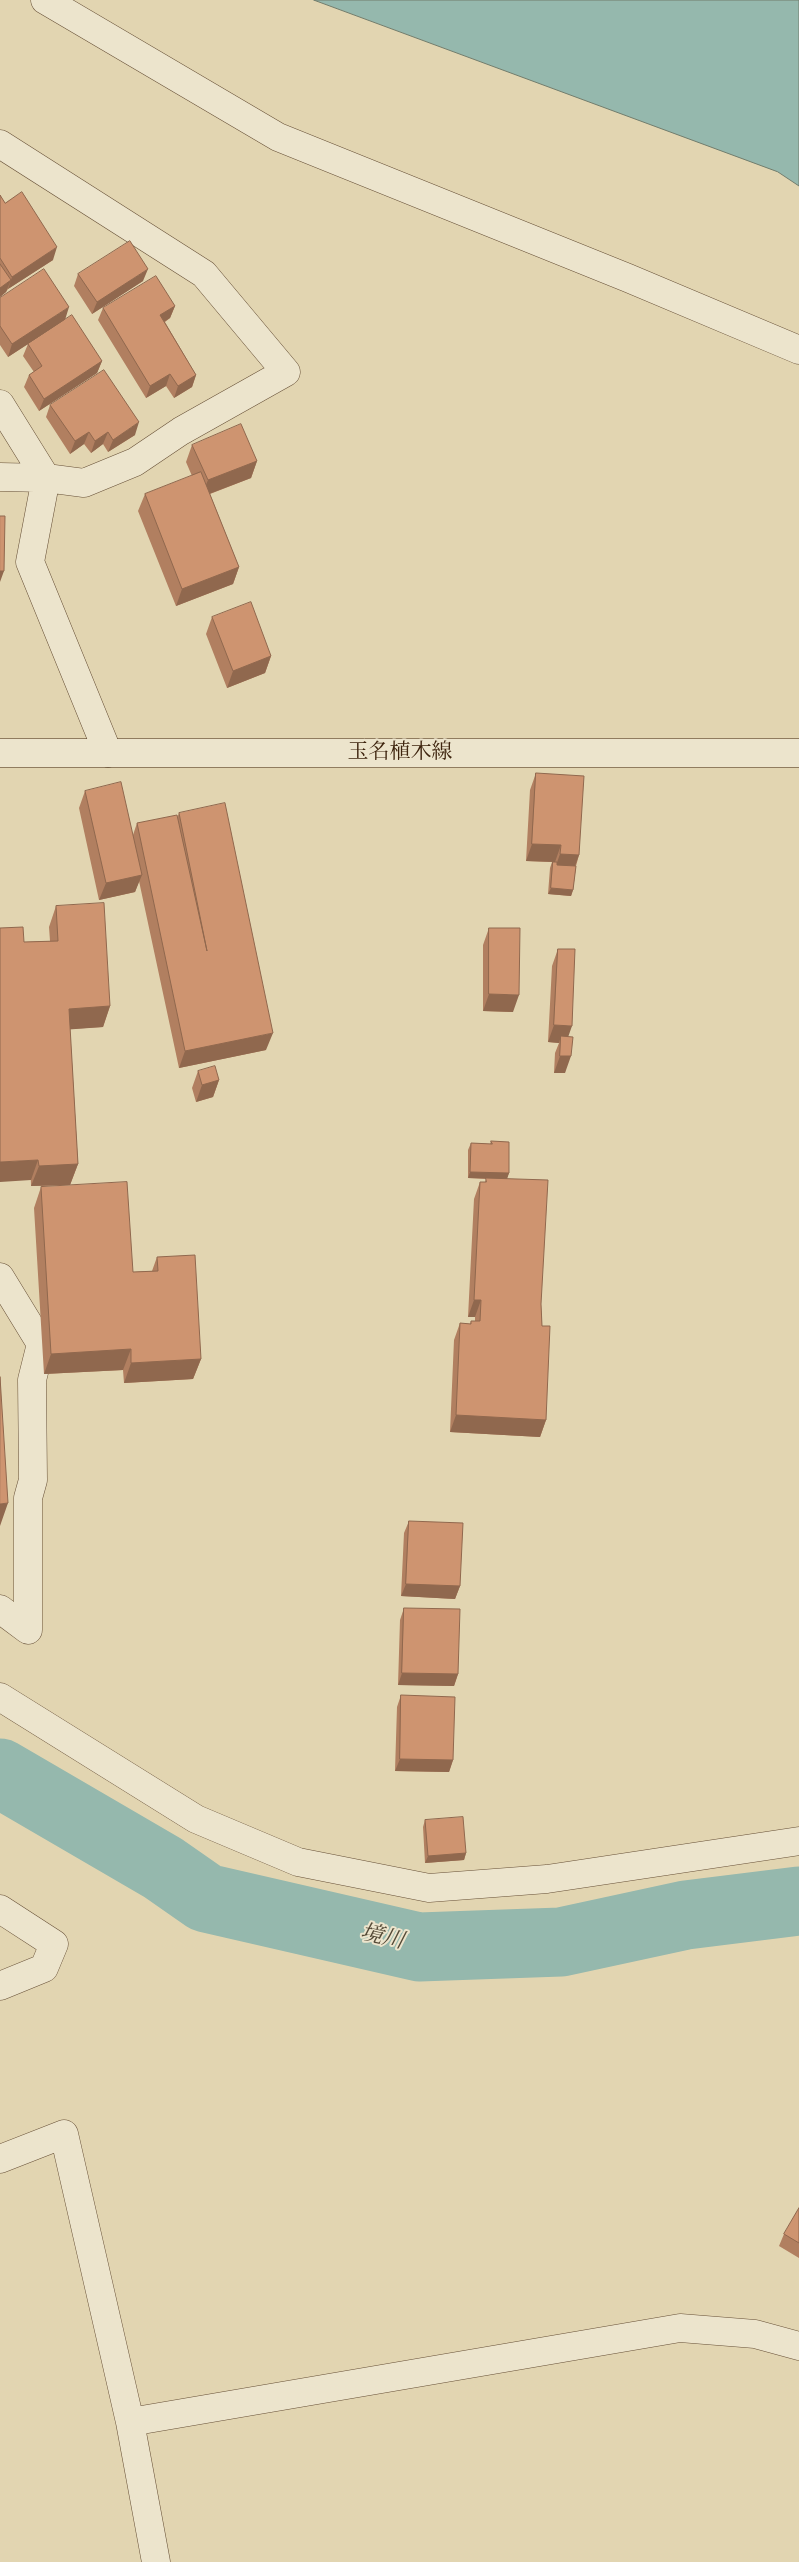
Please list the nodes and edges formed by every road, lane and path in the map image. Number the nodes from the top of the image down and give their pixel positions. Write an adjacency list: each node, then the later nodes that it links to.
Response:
1 (45, 0): 3 (street)
2 (0, 144): 6 (street)
3 (799, 350)
4 (0, 404): 6 (street)
5 (0, 477): 6 (street)
6 (46, 478): 8 (street)
7 (0, 753): 8 (street, 玉名植木線)
8 (108, 753): 9 (street, 玉名植木線)
9 (799, 753)
10 (0, 1277): 11 (street)
11 (0, 1610)
12 (0, 1697): 13 (street)
13 (799, 1841)
14 (0, 1909): 15 (street)
15 (0, 1986)
16 (0, 2159): 18 (street)
17 (799, 2346): 18 (street)
18 (130, 2422): 19 (street)
19 (156, 2562)

